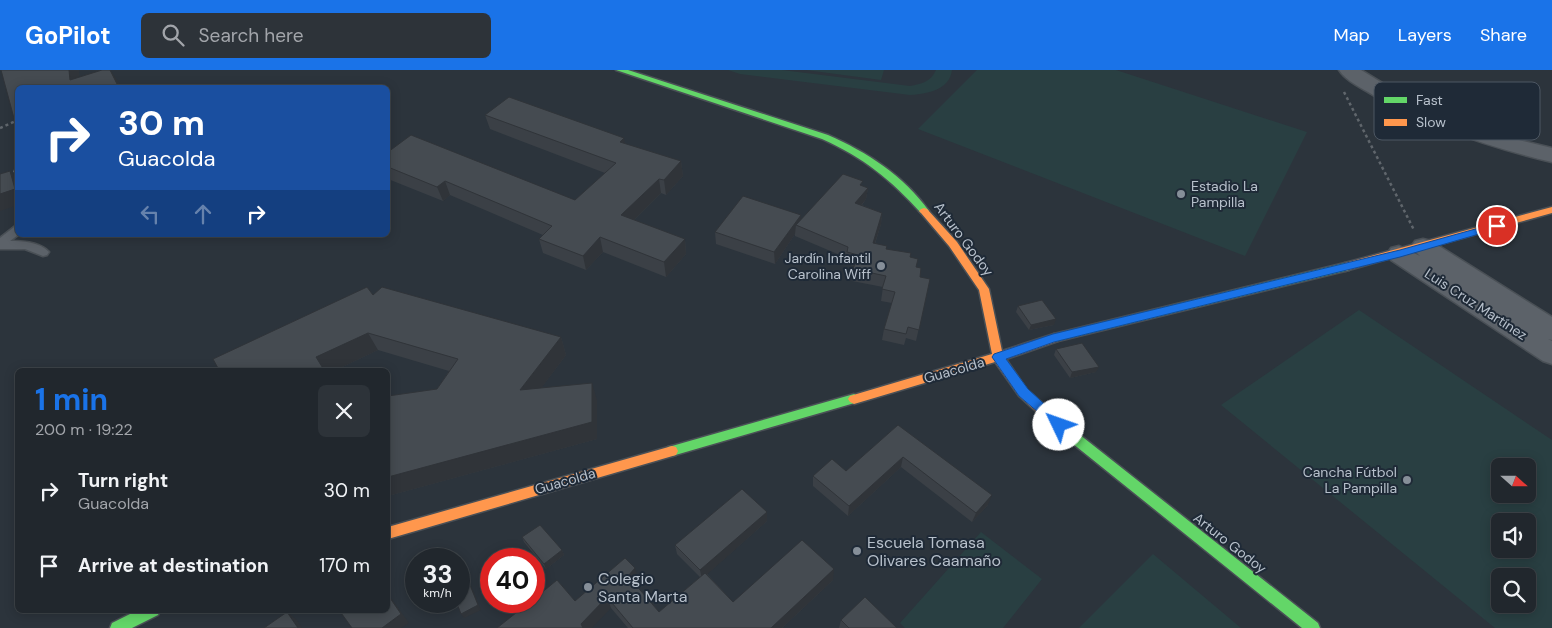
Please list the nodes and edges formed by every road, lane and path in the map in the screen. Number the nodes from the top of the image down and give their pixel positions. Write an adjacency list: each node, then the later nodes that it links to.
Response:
1 (620, 70): 19 (street, Arturo Godoy)
2 (1344, 77): 3 (street); 15 (path)
3 (1374, 88)
4 (15, 121): 5 (path)
5 (0, 128)
6 (1498, 140): 7 (street)
7 (1551, 155)
8 (15, 170): 10 (path)
9 (15, 177): 10 (path)
10 (12, 178): 11 (path)
11 (6, 180)
12 (1552, 210): 15 (street, Guacolda)
13 (15, 231): 14 (lane)
14 (0, 244): 16 (lane)
15 (1411, 250): 17 (street, Luis Cruz Martínez); 18 (street, Luis Cruz Martínez); 19 (street, Guacolda)
16 (43, 252)
17 (1552, 330)
18 (1552, 354)
19 (998, 357): 20 (street, Guacolda); 25 (street, Arturo Godoy)
20 (390, 531)
21 (114, 613): 23 (lane)
22 (147, 613): 24 (street)
23 (106, 628)
24 (117, 628)
25 (1313, 628)

